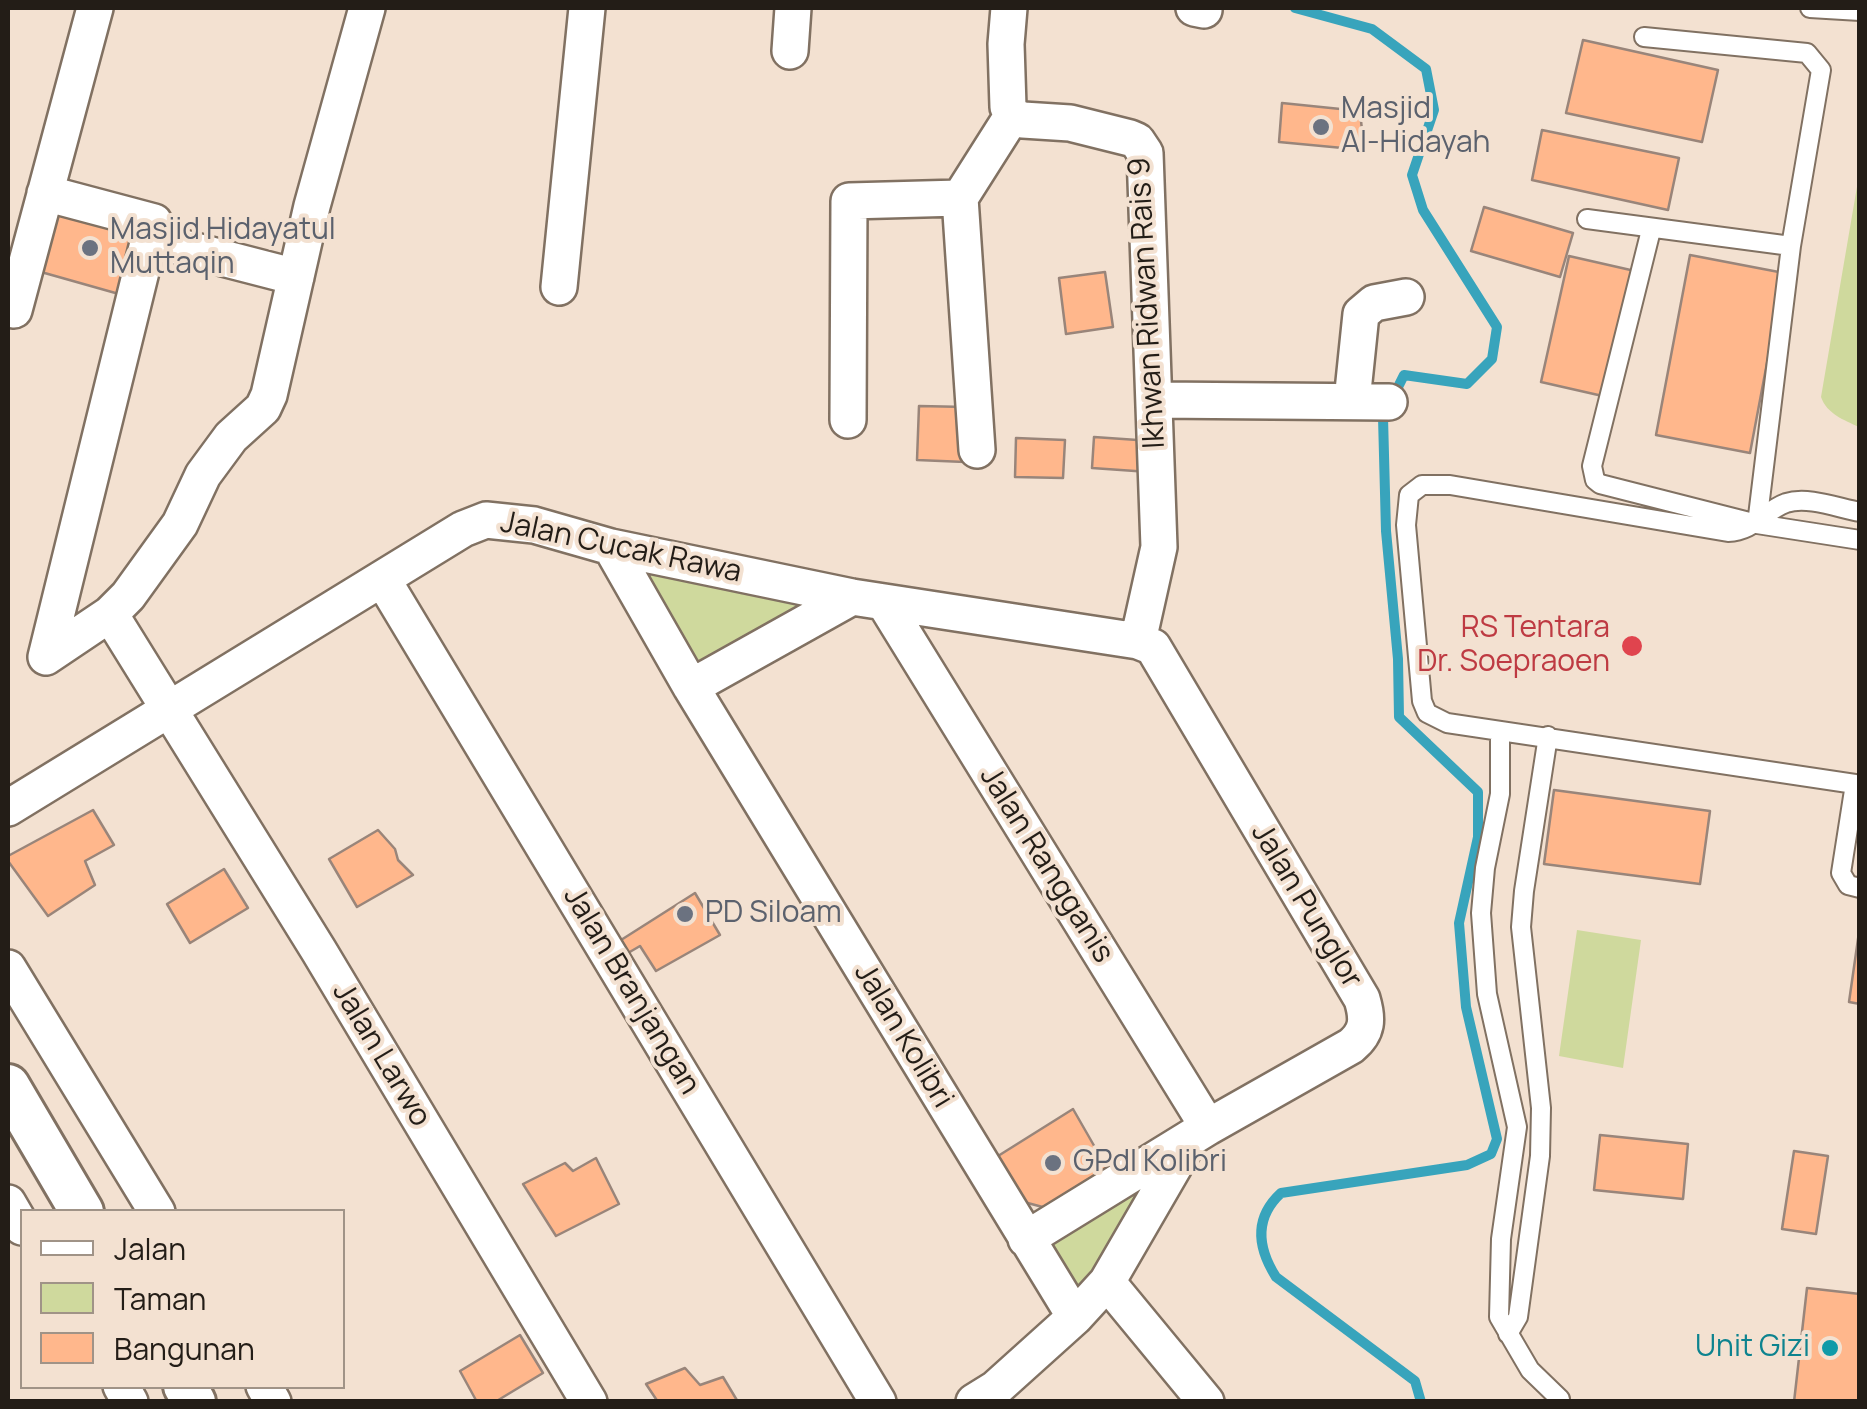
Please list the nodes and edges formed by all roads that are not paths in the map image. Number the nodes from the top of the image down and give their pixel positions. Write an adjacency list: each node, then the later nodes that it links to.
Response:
1 (95, 8): 11 (street)
2 (367, 8): 17 (street)
3 (587, 8): 18 (street)
4 (794, 8): 9 (street)
5 (1009, 8): 10 (street)
6 (1810, 8): 7 (lane)
7 (1860, 10)
8 (1644, 37): 16 (lane)
9 (790, 51)
10 (1012, 116): 12 (street); 21 (street, Ikhwan Ridwan Rais 9)
11 (45, 194): 15 (street); 20 (street)
12 (960, 198): 24 (street); 25 (street)
13 (1587, 219): 14 (lane)
14 (1651, 230): 16 (lane); 27 (lane)
15 (149, 239): 17 (street); 32 (street)
16 (1791, 246): 27 (lane)
17 (296, 277): 32 (street)
18 (558, 287)
19 (1406, 298): 22 (street)
20 (8, 308)
21 (1156, 400): 22 (street); 33 (street, Ikhwan Ridwan Rais 9)
22 (1352, 401): 23 (street)
23 (1389, 402)
24 (848, 420)
25 (977, 450)
26 (1860, 512): 27 (lane)
27 (1756, 524): 28 (lane); 36 (lane)
28 (1860, 540)
29 (611, 546): 30 (street, Jalan Cucak Rawa); 31 (street, Jalan Cucak Rawa); 34 (street, Jalan Kolibri)
30 (383, 580): 35 (street, Jalan Cucak Rawa); 53 (street, Jalan Branjangan)
31 (868, 599): 33 (street, Jalan Cucak Rawa); 34 (street); 43 (street, Jalan Rangganis)
32 (110, 614): 35 (street, Jalan Larwo)
33 (1138, 641): 43 (street, Jalan Punglor)
34 (691, 687): 46 (street, Jalan Kolibri)
35 (170, 711): 39 (street, Jalan Cucak Rawa); 52 (street, Jalan Larwo)
36 (1500, 731): 37 (lane); 49 (lane)
37 (1548, 736): 38 (lane); 49 (lane)
38 (1857, 783): 40 (lane)
39 (8, 808)
40 (1860, 888)
41 (8, 968): 45 (street)
42 (8, 1086): 44 (street)
43 (1198, 1133): 46 (street); 47 (street)
44 (80, 1209)
45 (155, 1209)
46 (1026, 1239): 48 (street, Jalan Kolibri)
47 (1107, 1282): 48 (street); 54 (street)
48 (1075, 1316): 50 (street)
49 (1508, 1334): 51 (lane)
50 (990, 1397)
51 (1563, 1401)
52 (590, 1402)
53 (878, 1402)
54 (1206, 1402)

